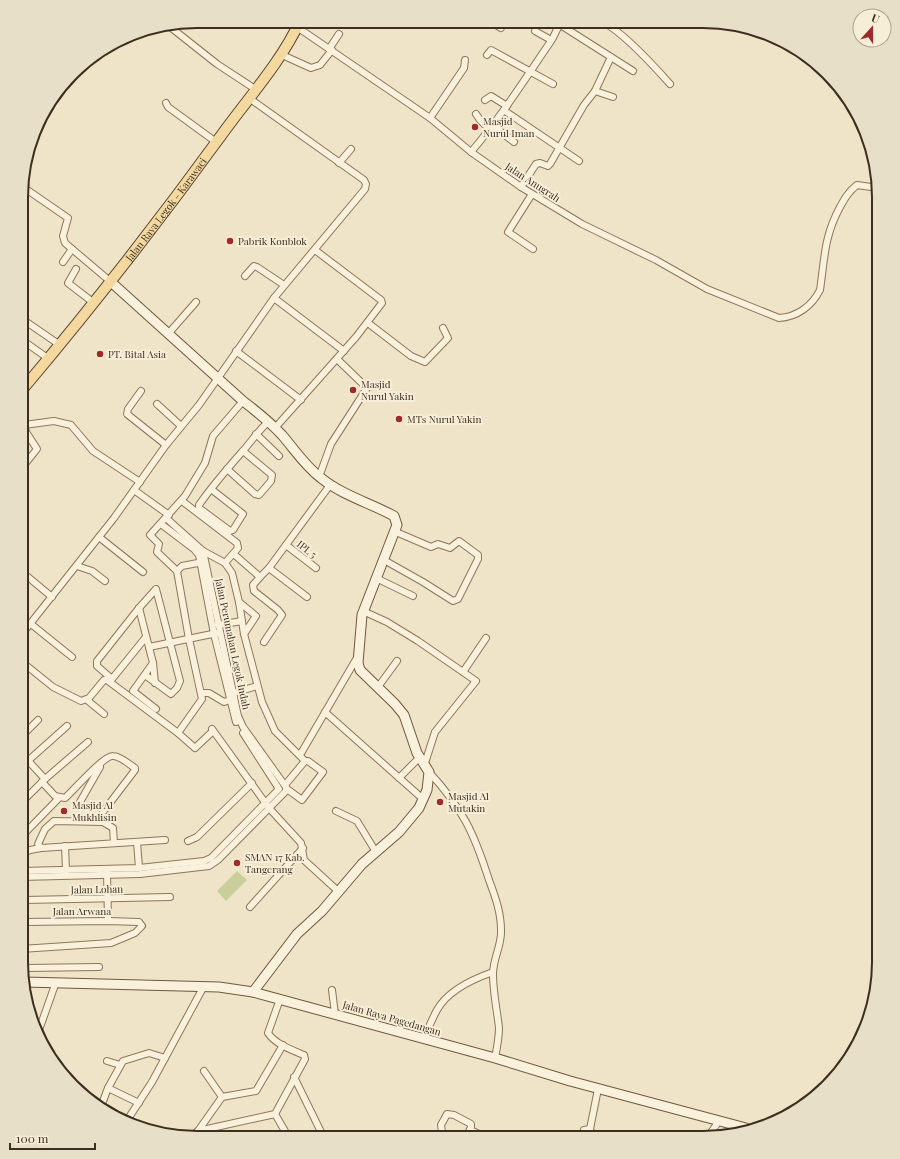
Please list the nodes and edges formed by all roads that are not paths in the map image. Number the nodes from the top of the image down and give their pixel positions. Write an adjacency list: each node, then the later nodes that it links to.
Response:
1 (296, 28): 11 (main road, Jalan Raya Legok - Karawaci)
2 (303, 28): 10 (street, Jalan Anugrah)
3 (557, 28): 9 (street)
4 (567, 28): 13 (street)
5 (612, 28): 18 (street)
6 (173, 29): 20 (street)
7 (535, 31): 9 (street)
8 (339, 34): 10 (street)
9 (551, 40): 15 (street)
10 (330, 50): 11 (street); 26 (street, Jalan Anugrah)
11 (280, 54): 20 (main road, Jalan Raya Legok - Karawaci)
12 (487, 54): 15 (street)
13 (611, 58): 16 (street); 19 (street)
14 (465, 60): 26 (street)
15 (530, 71): 17 (street); 24 (street)
16 (633, 71)
17 (553, 84)
18 (670, 84)
19 (595, 91): 21 (street); 30 (street)
20 (252, 93): 28 (main road, Jalan Raya Legok - Karawaci); 34 (street)
21 (613, 97)
22 (485, 100): 24 (street)
23 (166, 103): 28 (street)
24 (506, 108): 27 (street); 30 (street)
25 (476, 114): 27 (street)
26 (430, 118): 32 (street, Jalan Anugrah)
27 (492, 128): 29 (street); 32 (street)
28 (216, 142): 45 (main road, Jalan Raya Legok - Karawaci)
29 (514, 142)
30 (560, 148): 33 (street); 35 (street)
31 (351, 149): 34 (street)
32 (471, 152): 35 (street, Jalan Anugrah)
33 (579, 161)
34 (339, 163): 41 (street)
35 (521, 187): 38 (street, Jalan Anugrah)
36 (872, 187): 38 (street, Jalan Anugrah)
37 (28, 191): 40 (street)
38 (532, 194): 39 (street)
39 (533, 249)
40 (72, 250): 42 (street); 45 (street)
41 (316, 250): 46 (street); 51 (street)
42 (63, 262)
43 (76, 269): 49 (street)
44 (245, 276): 46 (street)
45 (111, 282): 49 (main road, Jalan Raya Legok - Karawaci); 53 (street)
46 (284, 286): 47 (street)
47 (274, 298): 56 (street); 57 (street)
48 (196, 302): 53 (street)
49 (94, 303): 55 (main road, Jalan Raya Legok - Karawaci)
50 (28, 323): 55 (street)
51 (368, 323): 52 (street); 57 (street)
52 (443, 328)
53 (168, 334): 60 (street)
54 (28, 344): 58 (street)
55 (60, 344): 58 (main road, Jalan Raya Legok - Karawaci)
56 (236, 351): 60 (street); 63 (street)
57 (344, 351): 59 (street)
58 (48, 359): 61 (main road, Jalan Raya Legok - Karawaci)
59 (337, 359): 63 (street); 76 (street)
60 (217, 378): 64 (street); 68 (street)
61 (28, 383)
62 (142, 391): 71 (street)
63 (301, 400): 67 (street)
64 (243, 401): 67 (street); 81 (street)
65 (157, 404): 68 (street)
66 (28, 424): 77 (street)
67 (271, 425): 69 (street); 76 (street)
68 (181, 426): 71 (street)
69 (256, 434): 72 (street); 73 (street)
70 (28, 435): 74 (street)
71 (166, 445): 77 (street)
72 (243, 451): 75 (street); 75 (street)
73 (279, 456)
74 (28, 460)
75 (227, 469): 79 (street)
76 (319, 477): 78 (street)
77 (140, 482): 80 (street)
78 (330, 485): 84 (street); 87 (street)
79 (211, 489): 79 (street)
80 (134, 490): 82 (street); 85 (street)
81 (182, 501): 82 (street); 92 (street)
82 (168, 517): 83 (street); 86 (street)
83 (161, 524): 86 (street); 96 (street)
84 (396, 532): 90 (street); 90 (street)
85 (99, 537): 93 (street); 97 (street)
86 (185, 538): 88 (street)
87 (286, 545): 94 (street); 95 (street, IPL 5)
88 (200, 551): 91 (street, Jalan Perumahan Legok Indah); 92 (street)
89 (236, 556): 99 (street)
90 (384, 560): 100 (street)
91 (203, 562): 96 (street); 110 (street, Jalan Perumahan Legok Indah); 112 (street, Jalan Perumahan Legok Indah)
92 (225, 563): 105 (street)
93 (77, 566): 101 (street); 103 (street)
94 (269, 568): 99 (street); 104 (street)
95 (316, 568)
96 (177, 571): 116 (street)
97 (144, 572)
98 (28, 577): 103 (street)
99 (260, 577): 117 (street)
100 (376, 578): 102 (street); 107 (street)
101 (105, 581)
102 (413, 596)
103 (52, 597): 109 (street)
104 (307, 597)
105 (239, 602): 108 (street); 113 (street)
106 (139, 608): 114 (street); 114 (street); 118 (street)
107 (363, 611): 120 (street); 125 (street)
108 (242, 622): 110 (street); 113 (street)
109 (31, 624): 111 (street); 121 (street)
110 (218, 625): 112 (street, Jalan Perumahan Legok Indah)
111 (28, 627)
112 (217, 633): 116 (street); 131 (street, Jalan Perumahan Legok Indah)
113 (244, 634): 128 (street)
114 (146, 637): 119 (street)
115 (486, 638): 125 (street)
116 (189, 639): 118 (street); 130 (street)
117 (264, 642)
118 (170, 643): 119 (street); 127 (street)
119 (149, 647): 123 (street)
120 (358, 655): 129 (street); 134 (street)
121 (72, 657)
122 (397, 661): 129 (street)
123 (153, 663): 126 (street); 127 (street)
124 (28, 666): 132 (street)
125 (463, 672): 143 (street)
126 (145, 675): 127 (street); 133 (street)
127 (155, 683)
128 (257, 686): 131 (street); 141 (street)
129 (378, 687): 143 (street)
130 (201, 693): 131 (street); 139 (street)
131 (230, 696): 150 (street, Jalan Perumahan Legok Indah); 155 (street, Jalan Perumahan Legok Indah)
132 (87, 700): 135 (street); 139 (street)
133 (156, 709)
134 (325, 712): 141 (street); 147 (street)
135 (104, 714)
136 (38, 720): 138 (street)
137 (67, 726): 142 (street)
138 (28, 730)
139 (178, 733): 149 (street)
140 (88, 742): 148 (street)
141 (300, 755): 144 (street)
142 (28, 760): 148 (street)
143 (423, 760): 146 (street); 147 (street)
144 (306, 761): 150 (street); 150 (street)
145 (102, 762): 152 (street); 154 (street); 157 (street)
146 (429, 772): 153 (street); 183 (street)
147 (399, 778): 153 (street)
148 (44, 781): 151 (street); 152 (street)
149 (252, 784): 155 (street); 160 (street)
150 (286, 787): 155 (street, Jalan Perumahan Legok Indah)
151 (28, 796)
152 (59, 798): 158 (street)
153 (423, 799): 167 (street)
154 (80, 802)
155 (267, 806): 165 (street); 168 (street, Jalan Perumahan Legok Indah); 171 (street, Jalan Perumahan Legok Indah)
156 (336, 811): 167 (street)
157 (103, 812)
158 (28, 830)
159 (165, 840): 161 (street)
160 (188, 841)
161 (137, 842): 162 (street); 168 (street)
162 (114, 843): 163 (street); 164 (street)
163 (64, 846): 164 (street); 169 (street)
164 (41, 848): 166 (street)
165 (303, 848): 173 (street); 177 (street)
166 (28, 851)
167 (376, 852): 173 (street)
168 (139, 868): 171 (street, Jalan Perumahan Legok Indah)
169 (66, 870): 170 (street, Jalan Perumahan Legok Indah); 171 (street, Jalan Perumahan Legok Indah)
170 (28, 871)
171 (107, 872): 172 (street, Jalan Perumahan Legok Indah); 175 (street)
172 (28, 877)
173 (339, 892): 188 (street)
174 (170, 897): 175 (street, Jalan Lohan)
175 (107, 898): 176 (street, Jalan Lohan); 178 (street)
176 (28, 900)
177 (250, 907)
178 (108, 921): 179 (street, Jalan Arwana); 180 (street, Jalan Arwana)
179 (28, 922)
180 (28, 949)
181 (99, 967): 182 (street)
182 (28, 968)
183 (493, 972): 192 (street); 195 (street)
184 (29, 982): 185 (street, Jalan Raya Pagedangan)
185 (56, 982): 186 (street, Jalan Raya Pagedangan); 191 (street)
186 (204, 986): 188 (street, Jalan Raya Pagedangan); 194 (street)
187 (332, 990): 190 (street)
188 (253, 992): 189 (street, Jalan Raya Pagedangan)
189 (280, 999): 190 (street, Jalan Raya Pagedangan); 193 (street)
190 (335, 1014): 192 (street, Jalan Raya Pagedangan)
191 (41, 1026)
192 (424, 1038): 195 (street, Jalan Raya Pagedangan)
193 (283, 1045): 199 (street); 202 (street)
194 (166, 1058): 197 (street); 204 (street)
195 (495, 1058): 201 (street, Jalan Raya Pagedangan)
196 (107, 1061): 197 (street)
197 (120, 1065): 200 (street)
198 (204, 1071): 202 (street)
199 (294, 1077): 205 (street); 213 (street)
200 (108, 1088): 203 (street); 204 (street)
201 (598, 1089): 207 (street, Jalan Raya Pagedangan); 209 (street)
202 (222, 1097): 211 (street)
203 (102, 1103)
204 (139, 1103): 206 (street)
205 (275, 1114): 211 (street); 212 (street)
206 (129, 1117)
207 (719, 1121): 208 (street, Jalan Raya Pagedangan); 216 (street)
208 (741, 1127)
209 (590, 1129): 215 (street)
210 (470, 1130): 214 (street)
211 (198, 1131)
212 (285, 1131)
213 (321, 1131)
214 (442, 1131)
215 (584, 1131)
216 (712, 1131)

